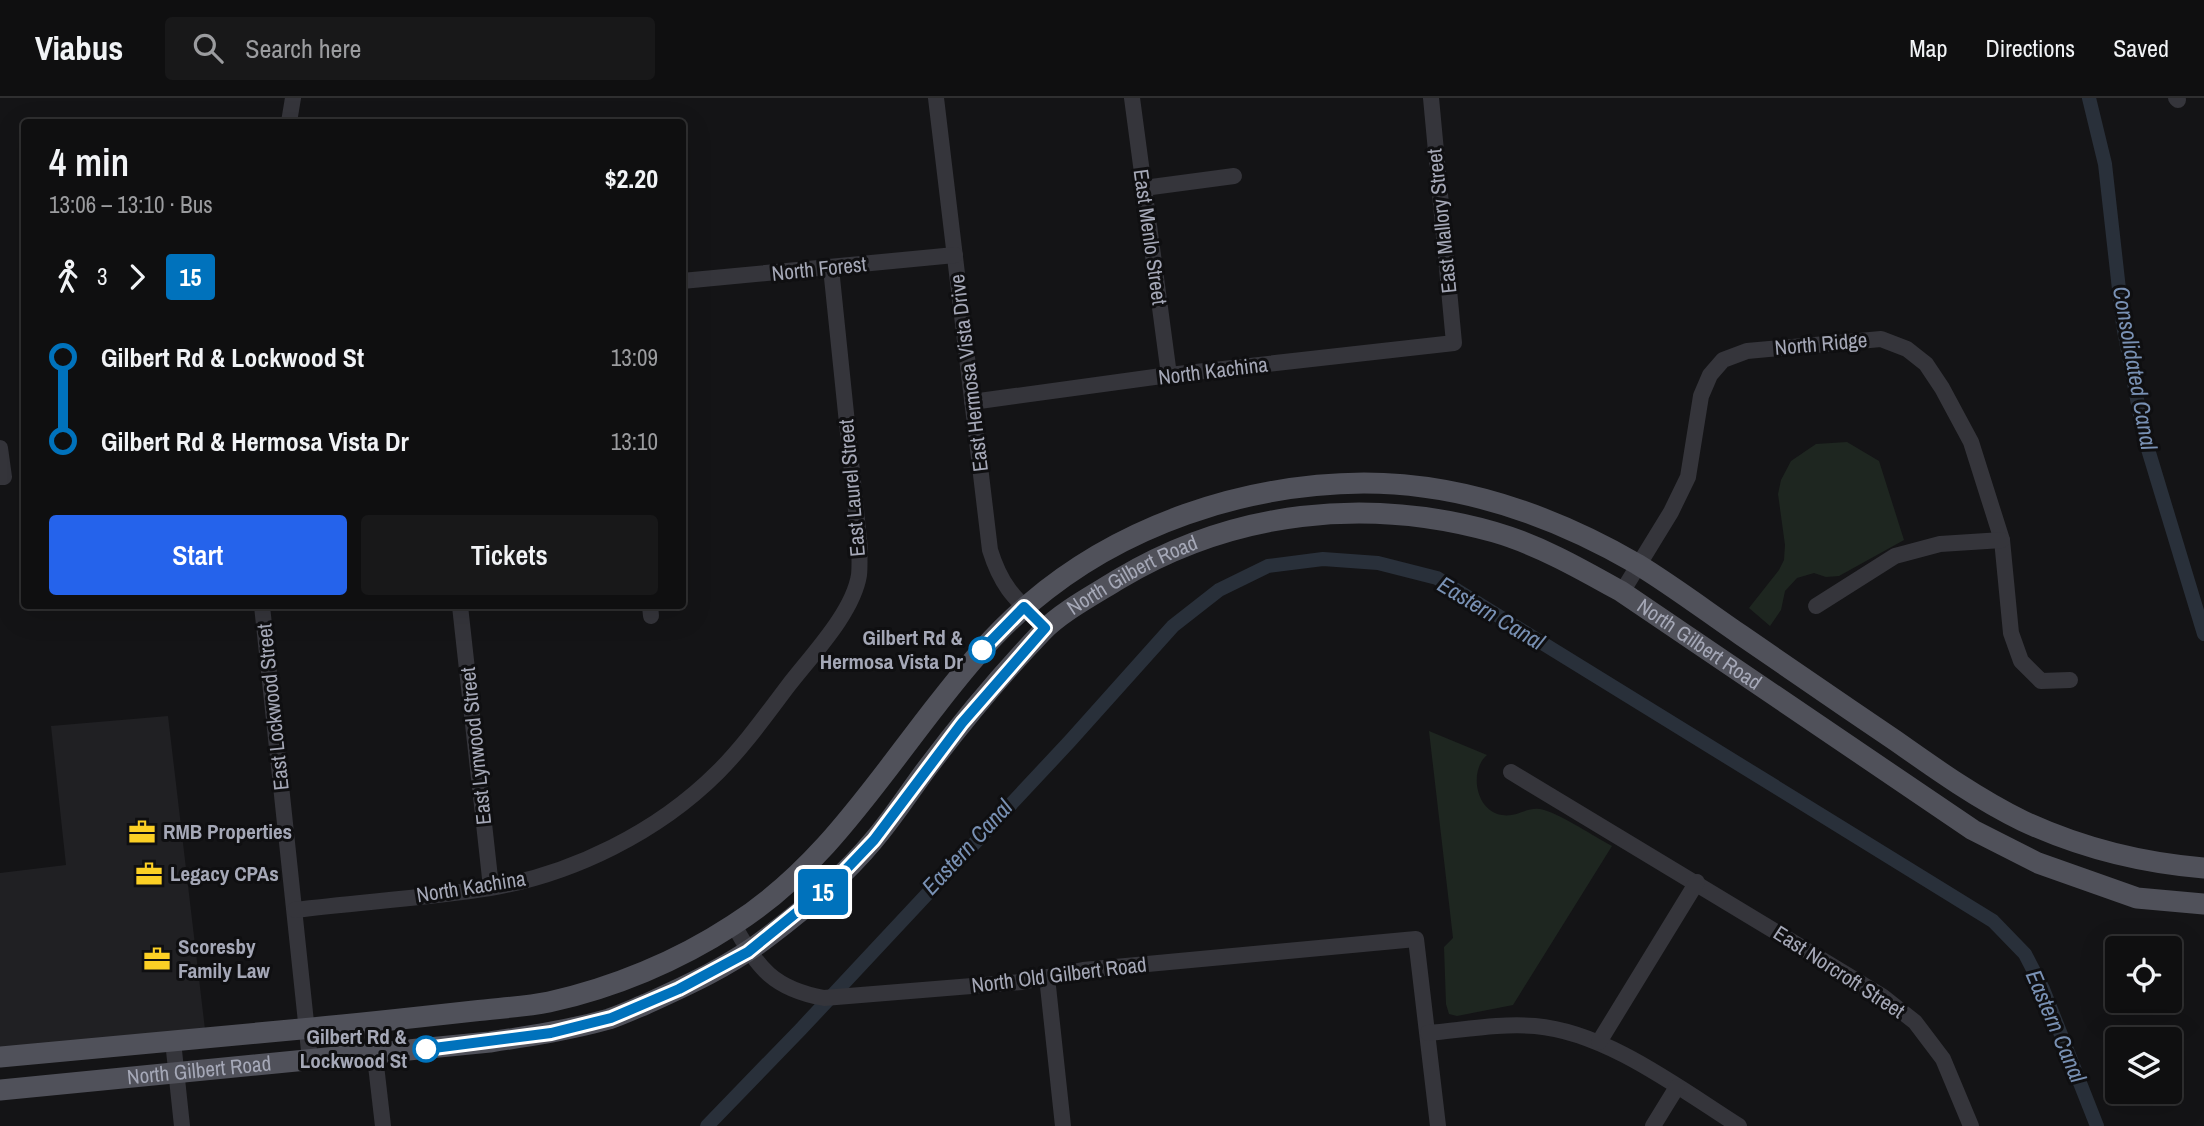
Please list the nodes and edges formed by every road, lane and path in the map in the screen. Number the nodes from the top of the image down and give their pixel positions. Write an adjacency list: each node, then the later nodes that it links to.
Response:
1 (293, 98): 5 (street)
2 (936, 98): 8 (street, East Hermosa Vista Drive)
3 (1132, 98): 7 (street, East Menlo Street)
4 (1430, 98): 11 (street, East Mallory Street)
5 (290, 119)
6 (1234, 176): 7 (street)
7 (1144, 188): 12 (street, East Menlo Street)
8 (955, 255): 9 (street, North Forest); 13 (street, East Hermosa Vista Drive)
9 (831, 268): 10 (street, North Forest); 25 (street, East Laurel Street)
10 (686, 281)
11 (1454, 343): 12 (street, North Kachina)
12 (1169, 375): 13 (street, North Kachina)
13 (972, 402): 20 (street, East Hermosa Vista Drive)
14 (0, 448): 15 (street)
15 (2, 477)
16 (2002, 540): 17 (street, North Ridge); 19 (street); 24 (street, North Ridge)
17 (1639, 565): 18 (street, North Ridge); 20 (main road, North Gilbert Road); 27 (main road, North Gilbert Road)
18 (1622, 592): 23 (main road, North Gilbert Road); 30 (main road, North Gilbert Road)
19 (1815, 606)
20 (1024, 607): 23 (street, East Hermosa Vista Drive); 32 (main road, North Gilbert Road)
21 (262, 609): 31 (street, East Lockwood Street)
22 (460, 609): 29 (street, East Lynwood Street)
23 (1045, 628): 33 (main road, North Gilbert Road)
24 (2070, 680)
25 (762, 720): 29 (street, North Kachina)
26 (1511, 772): 28 (street, East Norcroft Street)
27 (2204, 868)
28 (1697, 882): 39 (street); 52 (street, East Norcroft Street)
29 (491, 887): 31 (street, North Kachina)
30 (2204, 904)
31 (295, 910): 36 (street, East Lockwood Street)
32 (734, 925): 33 (street, North Old Gilbert Road); 35 (main road, North Gilbert Road)
33 (748, 952): 34 (street, North Old Gilbert Road); 40 (main road, North Gilbert Road)
34 (1047, 977): 37 (street, North Old Gilbert Road); 48 (street)
35 (372, 1023): 36 (main road, North Gilbert Road); 40 (street)
36 (307, 1028): 38 (main road, North Gilbert Road); 42 (street, East Lockwood Street)
37 (1428, 1033): 39 (street); 49 (street)
38 (173, 1041): 41 (main road, North Gilbert Road); 43 (street)
39 (1599, 1042): 44 (street)
40 (374, 1053): 42 (main road, North Gilbert Road); 47 (street)
41 (0, 1056)
42 (310, 1059): 43 (main road, North Gilbert Road)
43 (176, 1072): 45 (main road, North Gilbert Road); 46 (street)
44 (1677, 1087): 50 (street); 51 (street)
45 (0, 1090)
46 (182, 1126)
47 (383, 1126)
48 (1063, 1126)
49 (1438, 1126)
50 (1653, 1126)
51 (1739, 1126)
52 (1971, 1126)

